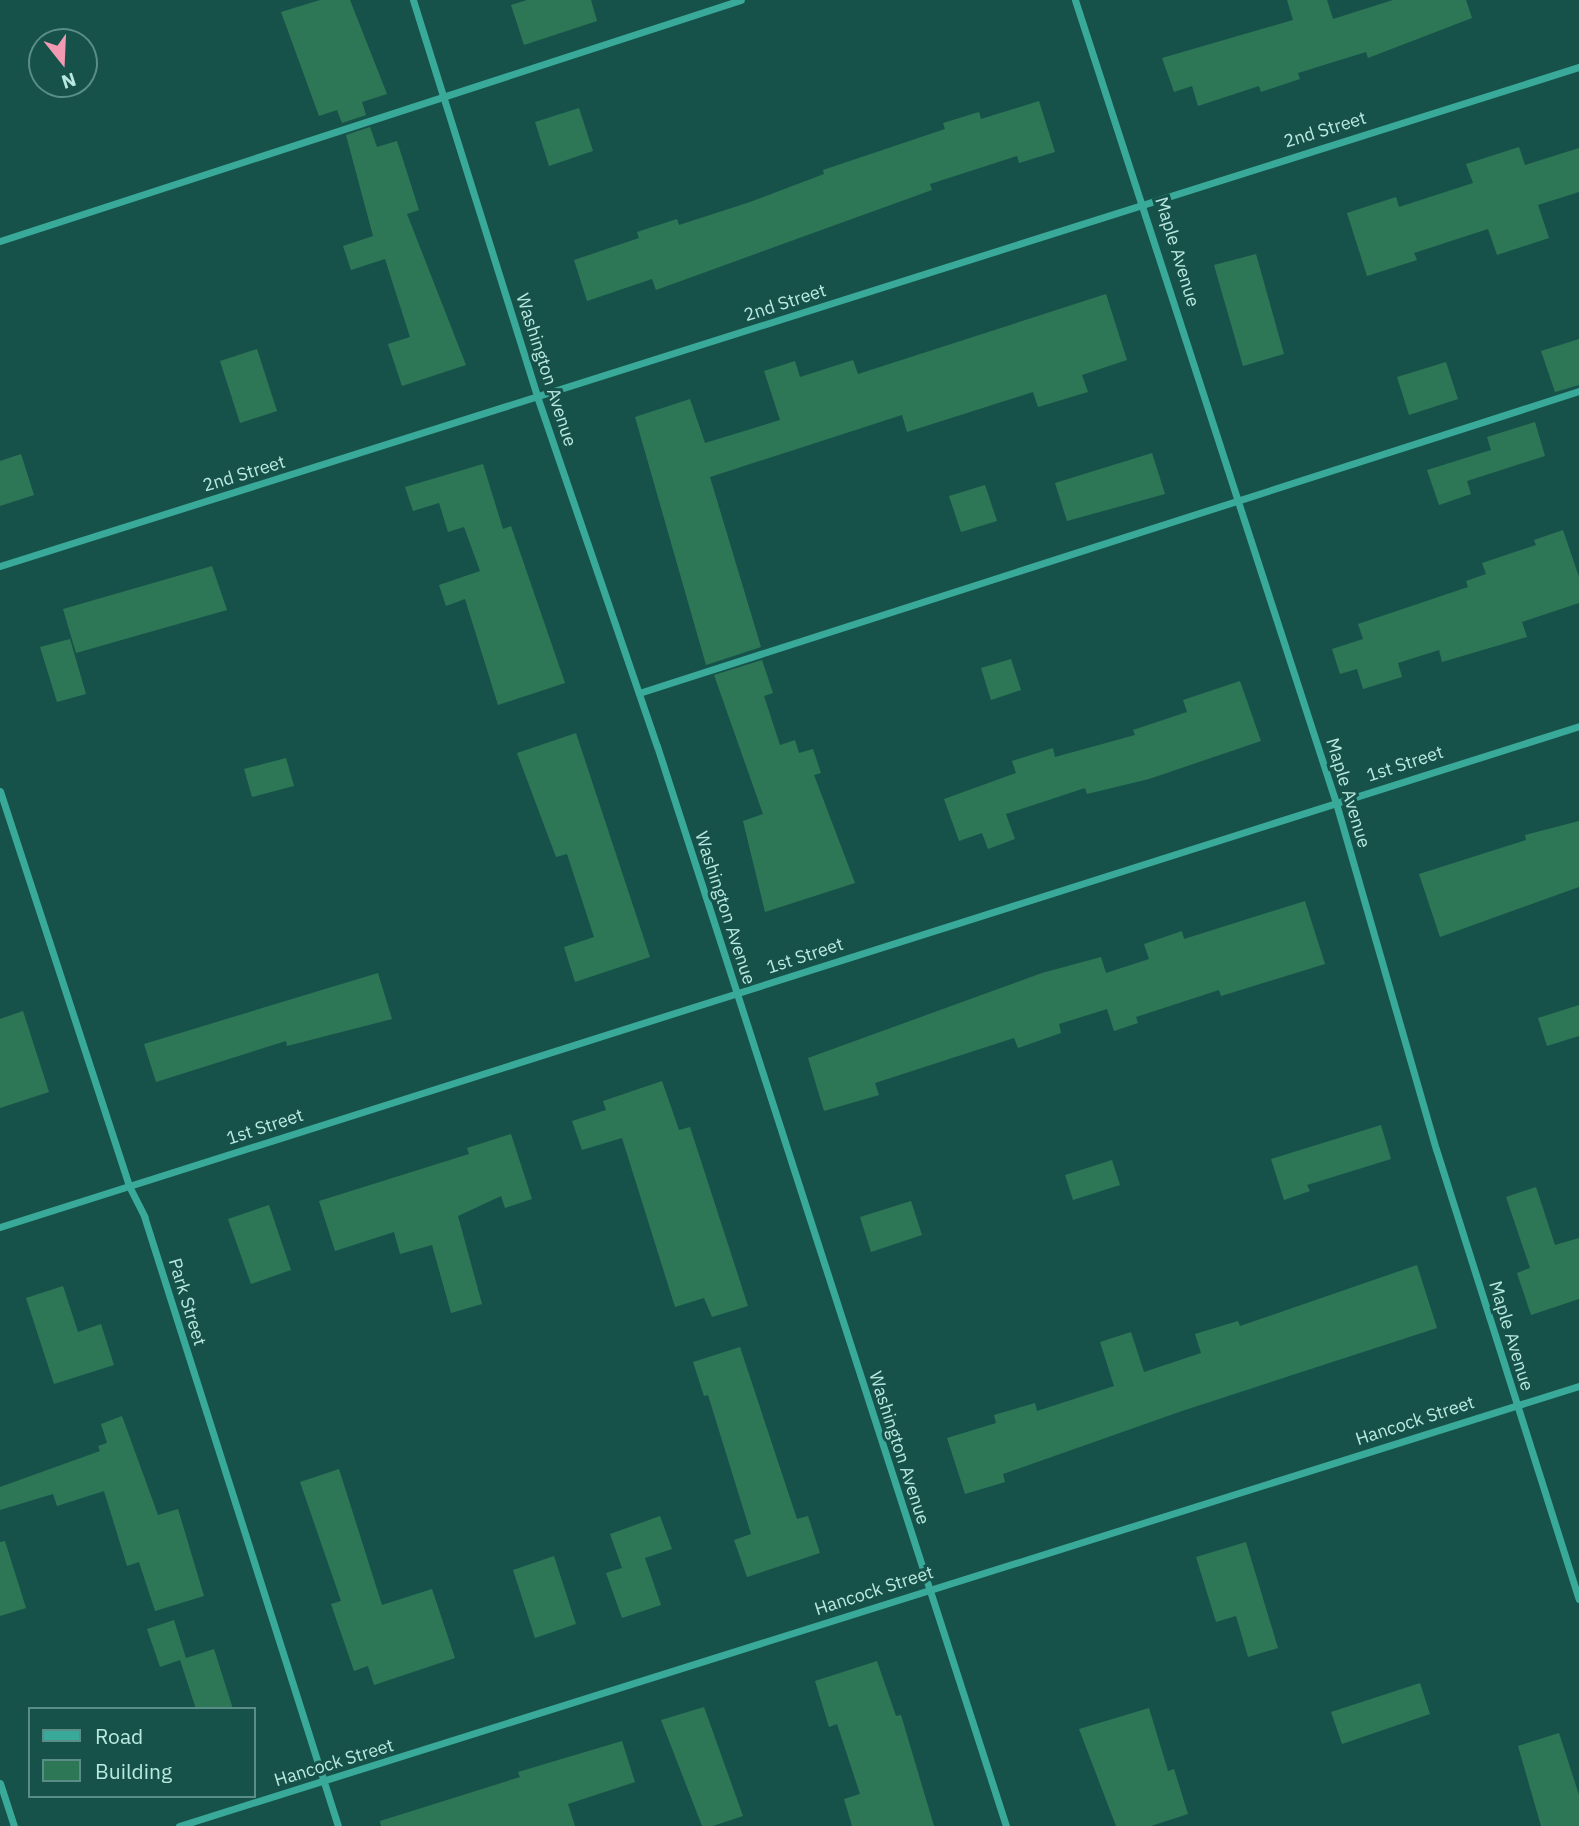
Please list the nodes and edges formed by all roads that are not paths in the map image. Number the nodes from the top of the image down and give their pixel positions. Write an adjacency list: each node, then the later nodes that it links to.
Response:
1 (413, 0): 5 (street, Washington Avenue)
2 (741, 0): 5 (street)
3 (1075, 0): 6 (street, Maple Avenue)
4 (1579, 68): 6 (street, 2nd Street)
5 (444, 97): 7 (street); 9 (street, Washington Avenue)
6 (1145, 202): 9 (street, 2nd Street); 10 (street, Maple Avenue)
7 (0, 241)
8 (1579, 391): 10 (street)
9 (538, 399): 11 (street, 2nd Street); 12 (street, Washington Avenue)
10 (1238, 502): 12 (street); 15 (street, Maple Avenue)
11 (0, 566)
12 (639, 693): 16 (street, Washington Avenue)
13 (1579, 726): 15 (street, 1st Street)
14 (0, 791): 17 (street, Park Street)
15 (1336, 803): 16 (street, 1st Street); 20 (street, Maple Avenue)
16 (736, 995): 17 (street, 1st Street); 21 (street, Washington Avenue)
17 (129, 1186): 18 (street, 1st Street); 24 (street, Park Street)
18 (0, 1227)
19 (1579, 1386): 20 (street, Hancock Street)
20 (1516, 1405): 21 (street, Hancock Street); 22 (street, Maple Avenue)
21 (929, 1590): 24 (street, Hancock Street); 28 (street, Washington Avenue)
22 (1579, 1599)
23 (0, 1783): 25 (street)
24 (324, 1783): 26 (street, Hancock Street); 27 (street, Park Street)
25 (13, 1826)
26 (179, 1826)
27 (338, 1826)
28 (1006, 1826)

